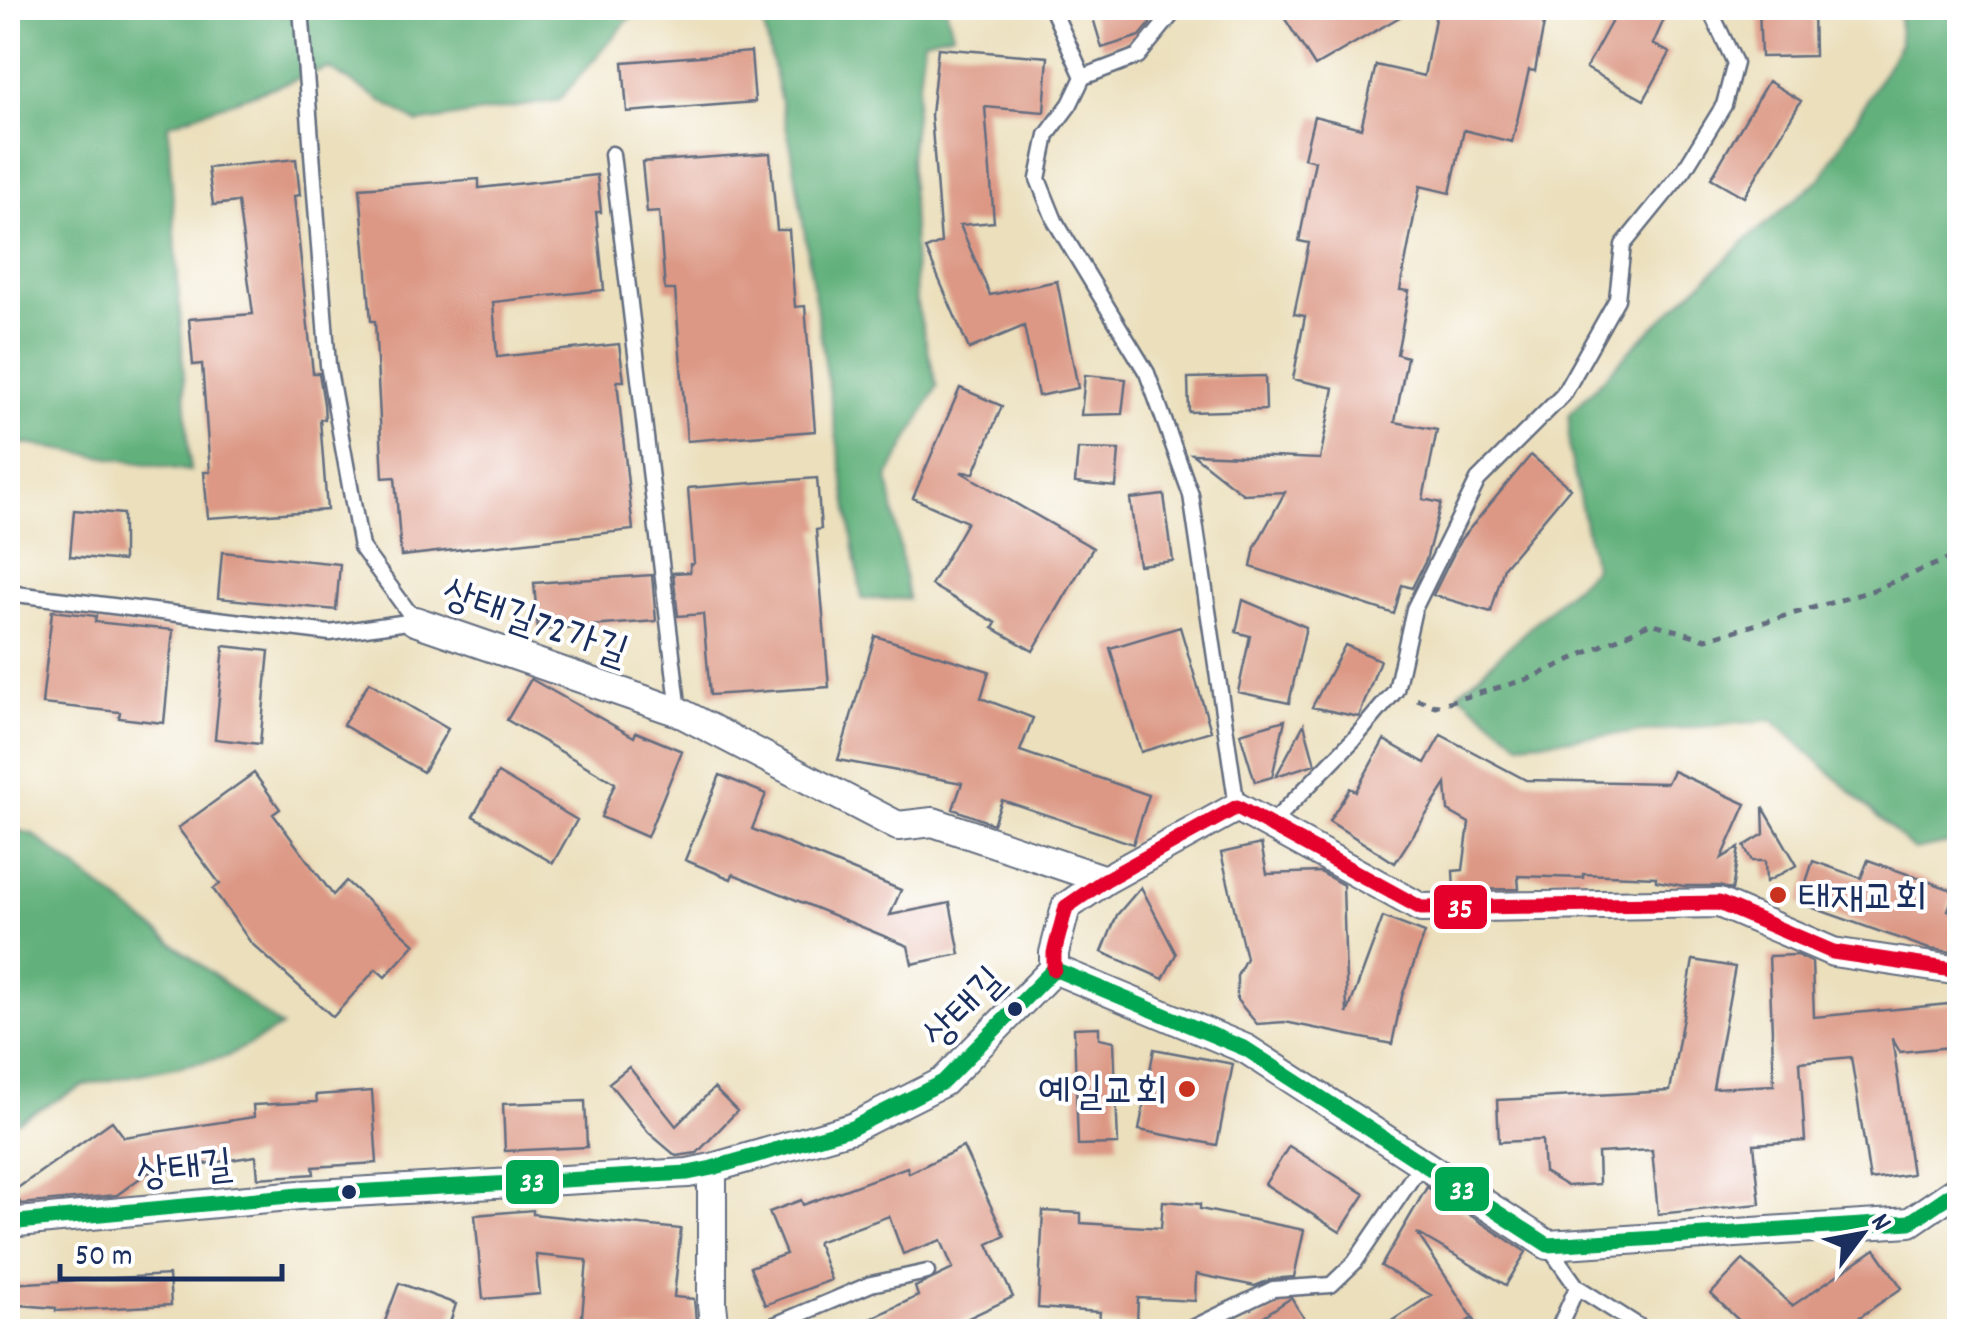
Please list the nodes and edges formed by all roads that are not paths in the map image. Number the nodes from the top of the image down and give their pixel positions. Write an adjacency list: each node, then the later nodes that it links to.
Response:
1 (301, 8): 8 (lane, 상태길72가길)
2 (1052, 8): 5 (lane)
3 (1177, 8): 5 (lane)
4 (1709, 8): 11 (lane)
5 (1083, 77): 10 (lane)
6 (612, 154): 9 (lane)
7 (8, 593): 8 (lane)
8 (415, 622): 9 (street, 상태길72가길)
9 (679, 712): 12 (street, 상태길72가길)
10 (1238, 807): 11 (street); 12 (street)
11 (1270, 824): 14 (street)
12 (1105, 880): 13 (street)
13 (1054, 970): 15 (street, 상태길); 16 (street, 상태길)
14 (1960, 971)
15 (1422, 1163): 19 (street, 상태길); 24 (lane)
16 (712, 1168): 18 (street, 상태길); 22 (street)
17 (1960, 1188): 19 (street)
18 (8, 1223)
19 (1548, 1245): 21 (lane)
20 (927, 1272): 23 (lane)
21 (1576, 1288): 25 (lane); 26 (lane)
22 (715, 1332)
23 (758, 1332)
24 (1184, 1332)
25 (1556, 1332)
26 (1648, 1332)

